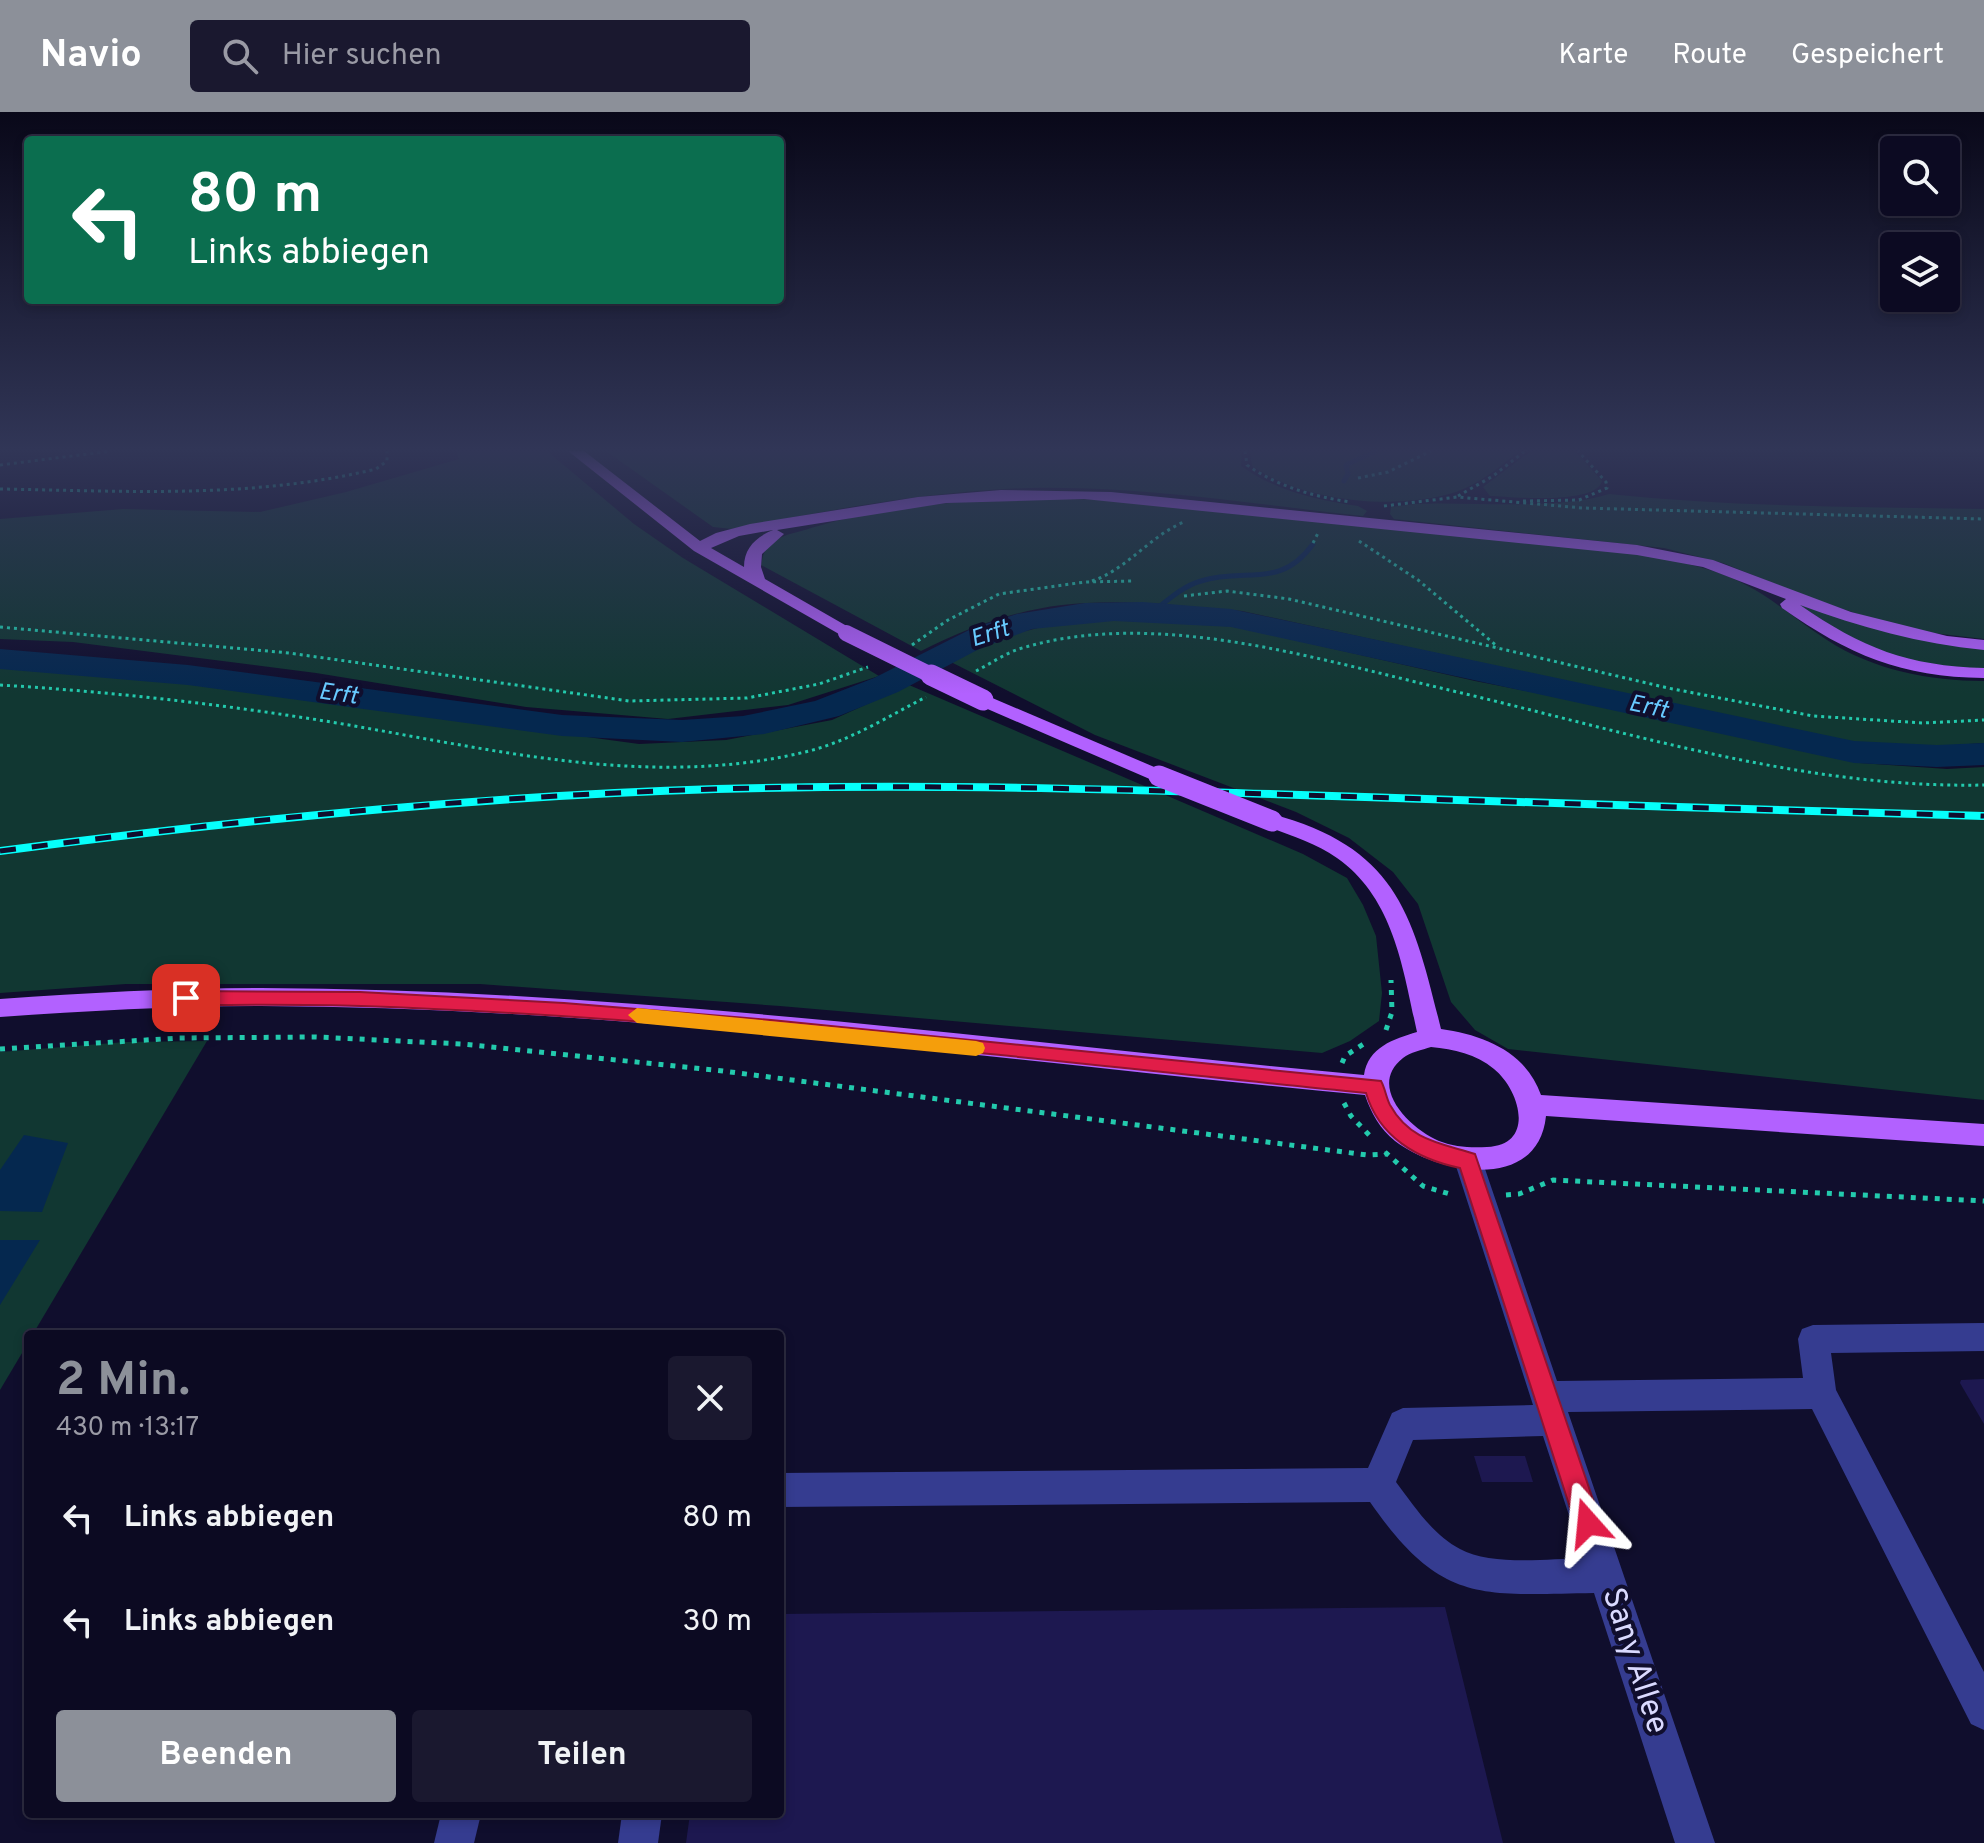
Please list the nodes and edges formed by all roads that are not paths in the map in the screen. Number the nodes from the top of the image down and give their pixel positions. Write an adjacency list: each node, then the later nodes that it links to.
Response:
1 (679, 532): 6 (main road)
2 (750, 532): 6 (main road)
3 (783, 532): 5 (main road)
4 (1465, 532): 7 (main road)
5 (776, 534): 6 (main road); 8 (main road)
6 (700, 548): 8 (main road)
7 (1727, 569): 9 (main road); 10 (main road)
8 (759, 583): 12 (main road, bridge)
9 (1984, 645)
10 (1984, 673)
11 (0, 1008): 13 (main road)
12 (1431, 1037): 13 (main road); 14 (main road)
13 (1374, 1086): 16 (main road)
14 (1533, 1105): 15 (main road); 16 (main road)
15 (1984, 1135)
16 (1468, 1160): 19 (street, Sany Allee)
17 (1984, 1337): 18 (street)
18 (1821, 1393): 19 (street); 23 (street)
19 (1550, 1409): 20 (street); 22 (street, Sany Allee)
20 (1378, 1485): 21 (street); 22 (street)
21 (784, 1490)
22 (1605, 1575): 28 (street, Sany Allee)
23 (1984, 1711)
24 (460, 1818): 26 (street)
25 (641, 1818): 27 (street)
26 (454, 1843)
27 (638, 1843)
28 (1695, 1843)

